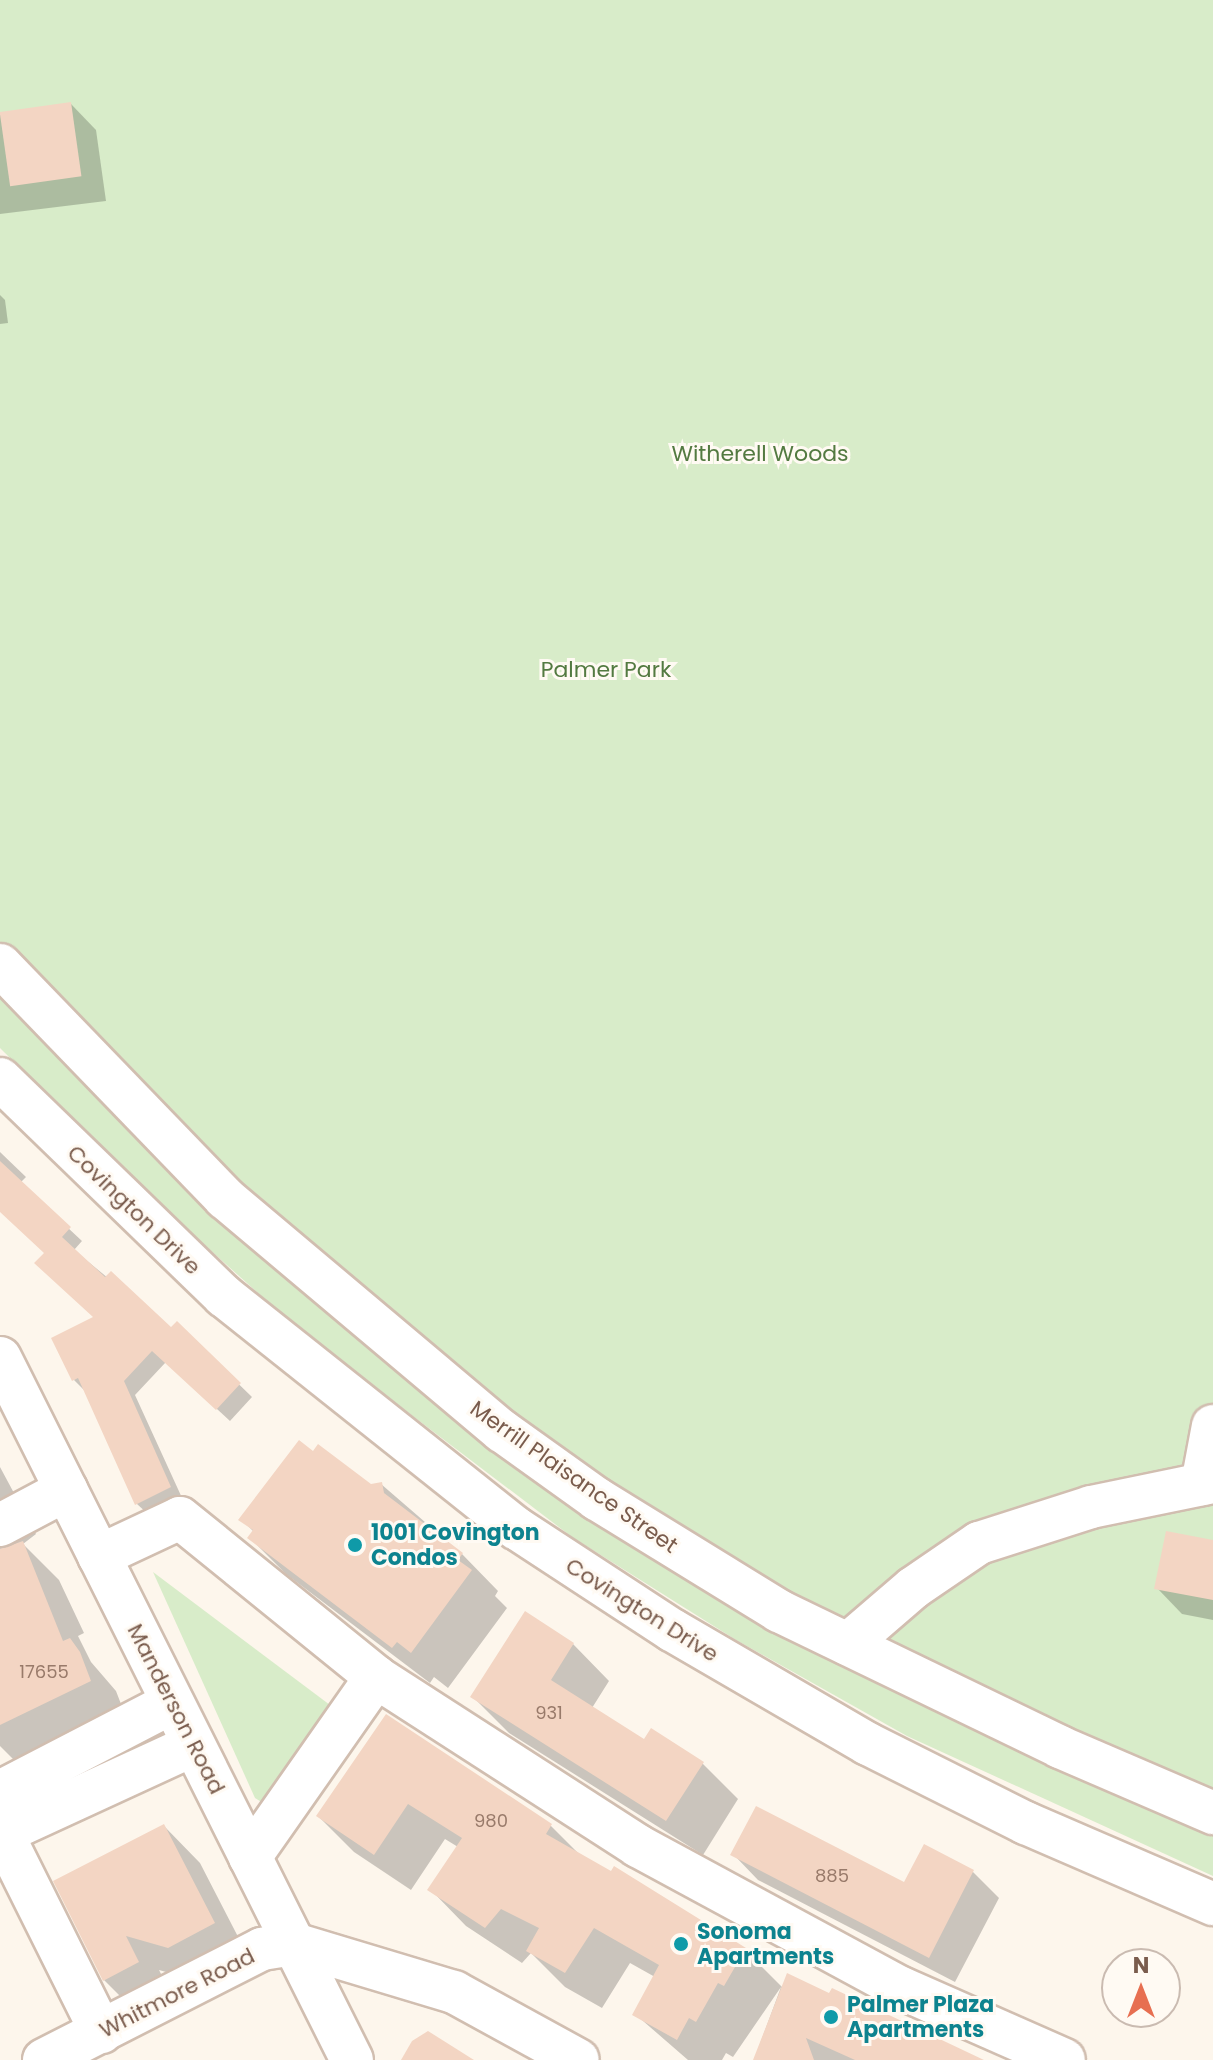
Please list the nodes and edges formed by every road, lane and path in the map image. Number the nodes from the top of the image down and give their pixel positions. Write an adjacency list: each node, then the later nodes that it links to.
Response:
1 (0, 965): 9 (street, Merrill Plaisance Street)
2 (0, 1079): 17 (street, Covington Drive)
3 (0, 1358): 6 (street, Manderson Road)
4 (1213, 1426): 5 (street)
5 (1207, 1483): 9 (street)
6 (66, 1490): 7 (street); 8 (street, Manderson Road)
7 (0, 1525)
8 (99, 1556): 10 (street); 11 (street, Manderson Road)
9 (848, 1644): 14 (street, Merrill Plaisance Street)
10 (376, 1677): 16 (street); 23 (street)
11 (172, 1703): 12 (street, Manderson Road); 13 (street)
12 (193, 1745): 15 (street); 16 (street, Manderson Road)
13 (0, 1792)
14 (1213, 1813)
15 (1, 1831): 19 (street)
16 (250, 1857): 18 (street, Manderson Road)
17 (1213, 1904)
18 (294, 1944): 19 (street, Whitmore Road); 21 (street, Manderson Road); 22 (street, Whitmore Road)
19 (113, 2040): 20 (street, Whitmore Road)
20 (44, 2060)
21 (352, 2060)
22 (578, 2060)
23 (1064, 2060)

